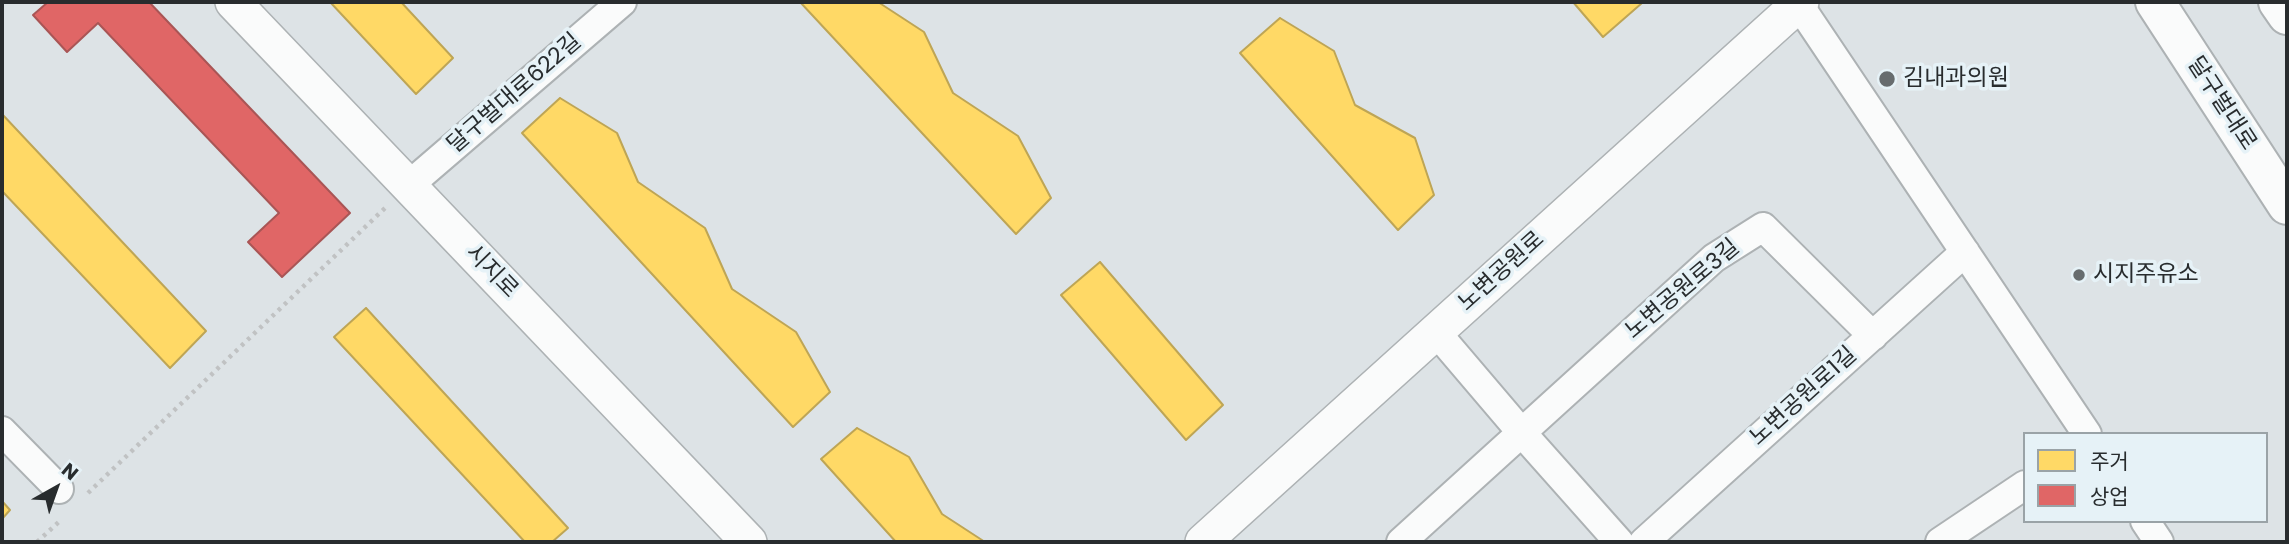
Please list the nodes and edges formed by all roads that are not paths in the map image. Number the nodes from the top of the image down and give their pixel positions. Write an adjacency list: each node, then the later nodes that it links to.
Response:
1 (233, 2): 7 (street, 시지로)
2 (622, 2): 7 (street, 달구벌대로622길)
3 (1799, 2): 9 (street); 10 (street, 노변공원로)
4 (2155, 2): 8 (main road, 달구벌대로)
5 (2278, 2): 6 (main road)
6 (2287, 15)
7 (408, 186): 18 (street, 시지로)
8 (2287, 205)
9 (1965, 252): 11 (street, 노변공원로1길); 13 (street)
10 (1436, 332): 14 (street); 19 (street, 노변공원로)
11 (1873, 336): 14 (street, 노변공원로3길); 22 (street, 노변공원로1길)
12 (2, 431): 16 (street)
13 (2086, 432)
14 (1522, 433): 20 (street, 노변공원로3길); 21 (street)
15 (2023, 486): 23 (street)
16 (63, 501)
17 (2146, 523): 24 (street)
18 (748, 542)
19 (1203, 542)
20 (1401, 542)
21 (1619, 542)
22 (1644, 542)
23 (1940, 542)
24 (2159, 542)

